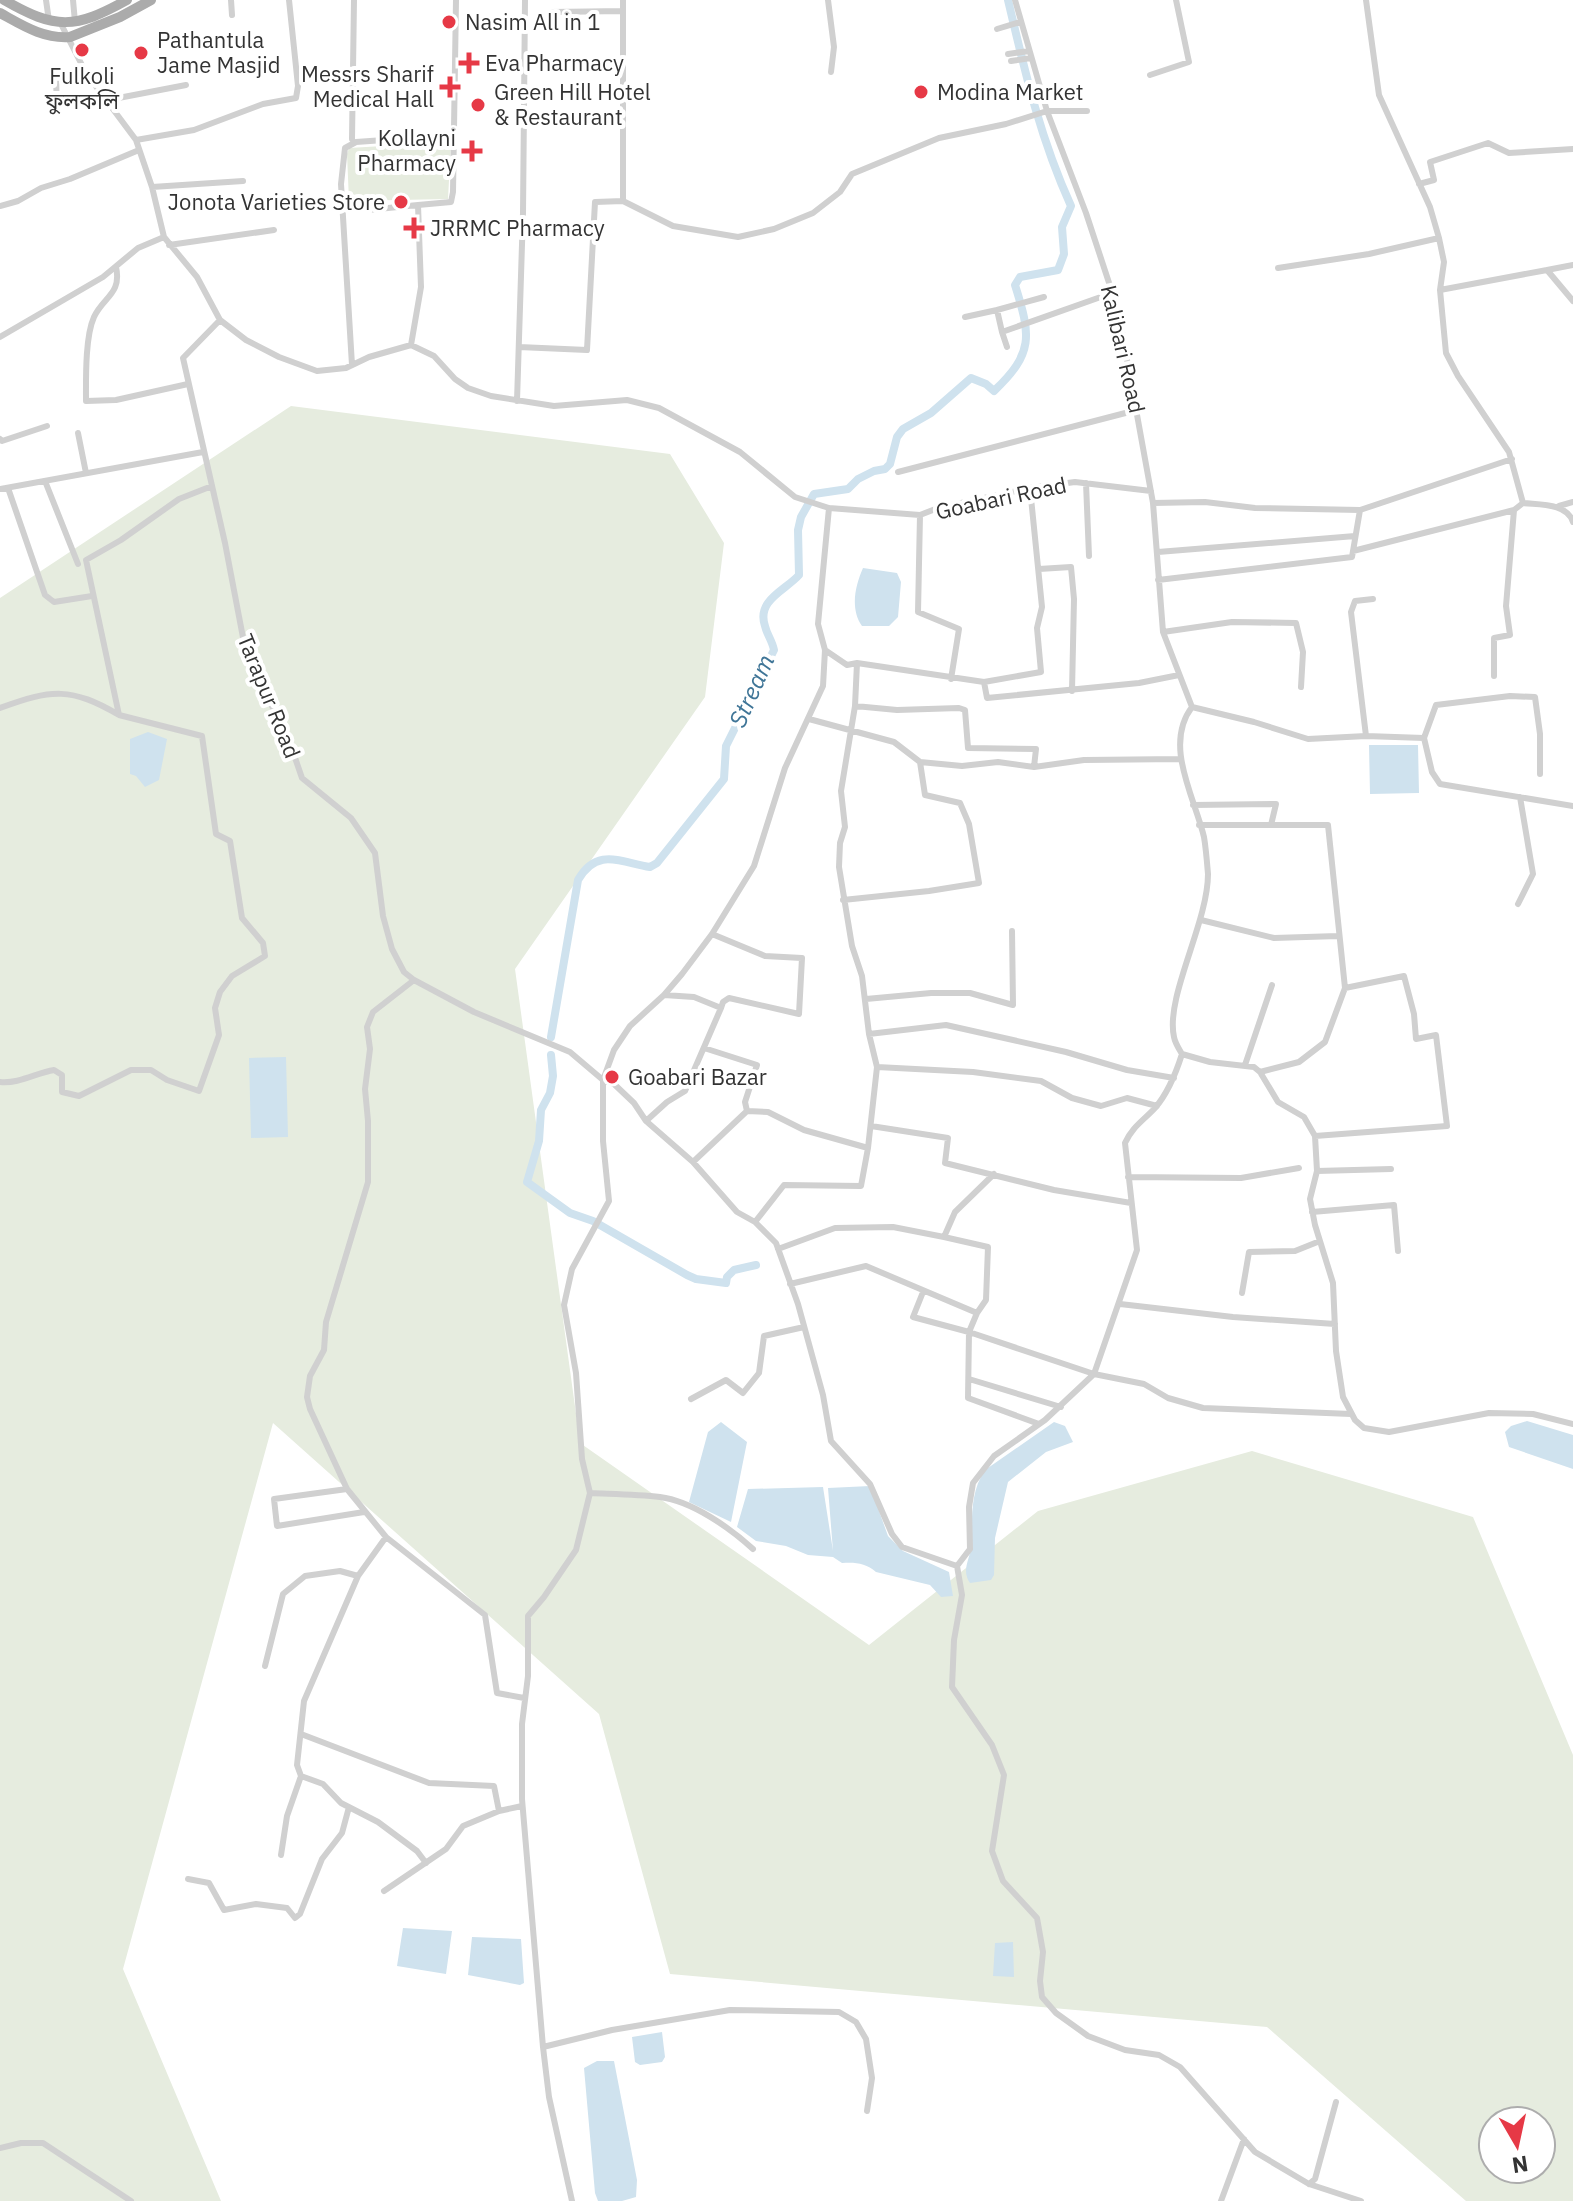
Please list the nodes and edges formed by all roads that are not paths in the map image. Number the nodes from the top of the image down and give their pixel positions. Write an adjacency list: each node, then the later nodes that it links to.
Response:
1 (4, 0): 16 (main road)
2 (46, 0): 21 (street)
3 (73, 0): 22 (street)
4 (127, 0): 22 (main road)
5 (151, 0): 26 (main road)
6 (231, 0): 20 (street)
7 (289, 0): 39 (street)
8 (354, 0): 38 (street)
9 (456, 0): 37 (street)
10 (525, 0): 67 (street)
11 (623, 0): 17 (street)
12 (828, 0): 29 (street)
13 (1015, 0): 23 (street, Kalibari Road)
14 (1176, 0): 31 (street)
15 (1366, 0): 43 (street)
16 (14, 3): 21 (main road)
17 (623, 11): 18 (street); 45 (street)
18 (552, 12)
19 (0, 13): 26 (main road)
20 (232, 15)
21 (49, 21): 24 (main road)
22 (75, 22): 24 (main road)
23 (1020, 22): 25 (street); 27 (street, Kalibari Road)
24 (61, 24): 26 (street)
25 (997, 29)
26 (70, 37): 30 (street)
27 (1030, 54): 28 (street); 34 (street, Kalibari Road)
28 (1010, 58)
29 (831, 72)
30 (86, 73): 33 (street); 36 (street)
31 (1150, 75)
32 (186, 85): 33 (street)
33 (108, 100): 39 (street)
34 (1046, 111): 35 (street); 45 (street); 58 (street, Kalibari Road)
35 (1087, 111)
36 (57, 112)
37 (454, 135): 46 (street); 69 (street)
38 (352, 139)
39 (136, 140): 41 (street)
40 (1573, 149): 43 (street)
41 (139, 150): 44 (street); 47 (street)
42 (243, 181): 44 (street)
43 (1419, 184): 51 (street)
44 (152, 187): 50 (street)
45 (623, 201): 67 (street)
46 (418, 205): 48 (street); 66 (street)
47 (0, 206)
48 (368, 210)
49 (274, 230): 52 (street)
50 (164, 237): 52 (street); 54 (street)
51 (1439, 238): 55 (street); 57 (street)
52 (169, 245): 63 (street)
53 (1573, 265): 56 (street)
54 (116, 267): 65 (street); 70 (street)
55 (1278, 268)
56 (1547, 270): 57 (street); 60 (street)
57 (1440, 290): 77 (street)
58 (1112, 293): 64 (street); 72 (street, Kalibari Road)
59 (1044, 297): 61 (street)
60 (1573, 301)
61 (997, 310): 62 (street); 64 (street)
62 (965, 317)
63 (220, 320): 69 (street); 70 (street, Tarapur Road)
64 (1002, 332): 68 (street)
65 (0, 337)
66 (411, 345): 69 (street); 71 (street)
67 (519, 347): 71 (street)
68 (1007, 347)
69 (352, 365)
70 (188, 384): 76 (street, Tarapur Road)
71 (517, 401): 90 (street, Goabari Road)
72 (1137, 410): 78 (street); 85 (street, Kalibari Road)
73 (47, 426): 75 (street)
74 (78, 433): 79 (street)
75 (0, 439)
76 (203, 452): 79 (street); 82 (street, Tarapur Road)
77 (1512, 459): 88 (street); 91 (street)
78 (898, 472)
79 (86, 473): 80 (street)
80 (45, 481): 84 (street); 99 (street)
81 (1086, 483): 83 (street, Goabari Road); 85 (street, Goabari Road); 98 (street)
82 (212, 486): 102 (street); 136 (street, Tarapur Road)
83 (1030, 488): 93 (street, Goabari Road); 100 (street)
84 (4, 489): 102 (street)
85 (1151, 491): 87 (street, Kalibari Road)
86 (1573, 502): 89 (street)
87 (1153, 503): 91 (street); 97 (street, Kalibari Road)
88 (1523, 503): 89 (street); 92 (street)
89 (1556, 507): 94 (street)
90 (829, 508): 93 (street, Goabari Road); 105 (street)
91 (1360, 510): 95 (street)
92 (1514, 510): 96 (street); 108 (street)
93 (920, 515): 109 (street)
94 (1573, 522)
95 (1355, 536): 96 (street); 97 (street)
96 (1353, 551): 101 (street)
97 (1158, 552): 101 (street, Kalibari Road)
98 (1089, 556)
99 (78, 564)
100 (1039, 569): 110 (street); 112 (street)
101 (1158, 580): 104 (street, Kalibari Road)
102 (92, 596): 116 (street)
103 (1373, 599): 119 (street)
104 (1163, 632): 107 (street, Kalibari Road); 111 (street)
105 (825, 650): 106 (street); 117 (street)
106 (857, 663): 109 (street); 113 (street)
107 (1179, 675): 112 (street); 114 (street, Kalibari Road)
108 (1494, 676)
109 (951, 679): 110 (street)
110 (984, 682): 112 (street)
111 (1301, 687)
112 (1072, 691)
113 (855, 706): 118 (street); 123 (street)
114 (1192, 707): 119 (street); 121 (street)
115 (0, 708): 116 (street)
116 (119, 715): 150 (street)
117 (809, 719): 118 (street); 134 (street)
118 (850, 729): 122 (street); 130 (street)
119 (1366, 736): 120 (street)
120 (1424, 738): 124 (street); 125 (street)
121 (1181, 759): 123 (street); 126 (street)
122 (920, 762): 123 (street); 130 (street)
123 (1034, 767)
124 (1540, 774)
125 (1520, 797): 127 (street); 131 (street)
126 (1193, 805): 128 (street); 129 (street)
127 (1573, 806)
128 (1199, 825): 129 (street); 132 (street)
129 (1271, 825): 135 (street)
130 (843, 900): 140 (street)
131 (1518, 904)
132 (1201, 920): 135 (street); 144 (street)
133 (1012, 931): 140 (street)
134 (712, 934): 139 (street); 141 (street)
135 (1338, 936): 138 (street)
136 (414, 980): 149 (street, Tarapur Road); 185 (street)
137 (1272, 985): 145 (street)
138 (1345, 988): 147 (street); 155 (street)
139 (664, 995): 141 (street); 149 (street)
140 (866, 999): 142 (street)
141 (721, 1008): 143 (street)
142 (869, 1034): 146 (street); 148 (street)
143 (704, 1048): 152 (street); 153 (street)
144 (1182, 1054): 145 (street); 148 (street)
145 (1245, 1065): 147 (street)
146 (877, 1067): 151 (street); 154 (street)
147 (1260, 1072): 155 (street)
148 (1174, 1078): 151 (street)
149 (603, 1080): 153 (street, Tarapur Road); 186 (street)
150 (0, 1082)
151 (1157, 1106): 162 (street)
152 (747, 1111): 156 (street); 157 (street)
153 (646, 1121): 157 (street, Tarapur Road)
154 (871, 1126): 156 (street); 161 (street)
155 (1315, 1136): 160 (street)
156 (868, 1148): 165 (street)
157 (693, 1162): 165 (street, Tarapur Road)
158 (1299, 1168): 162 (street)
159 (1391, 1169): 160 (street)
160 (1317, 1171): 164 (street)
161 (994, 1174): 163 (street); 166 (street)
162 (1128, 1177): 163 (street)
163 (1131, 1203): 173 (street)
164 (1312, 1212): 167 (street); 169 (street)
165 (755, 1222): 168 (street, Tarapur Road)
166 (944, 1237): 168 (street); 174 (street)
167 (1320, 1241): 172 (street); 175 (street)
168 (778, 1249): 170 (street)
169 (1398, 1251)
170 (790, 1284): 171 (street); 176 (street)
171 (923, 1292): 174 (street); 177 (street)
172 (1242, 1293)
173 (1120, 1304): 175 (street); 178 (street)
174 (977, 1313): 177 (street)
175 (1335, 1324): 182 (street)
176 (804, 1327): 180 (street); 190 (street)
177 (969, 1332): 178 (street); 179 (street)
178 (1094, 1374): 181 (street); 182 (street)
179 (969, 1379): 181 (street); 183 (street)
180 (691, 1399)
181 (1061, 1407): 183 (street)
182 (1351, 1414): 184 (street)
183 (1039, 1424): 190 (street)
184 (1573, 1424)
185 (347, 1489): 187 (street); 187 (street)
186 (590, 1493): 189 (street); 193 (street)
187 (364, 1512): 188 (street)
188 (386, 1537): 191 (street); 193 (street)
189 (753, 1549)
190 (957, 1566): 206 (street)
191 (358, 1576): 192 (street); 194 (street)
192 (265, 1666)
193 (524, 1698): 196 (street)
194 (301, 1734): 195 (street); 198 (street)
195 (301, 1776): 197 (street); 199 (street)
196 (522, 1806): 198 (street); 203 (street)
197 (349, 1807): 200 (street); 201 (street)
198 (499, 1811): 200 (street)
199 (281, 1855)
200 (426, 1863): 202 (street)
201 (188, 1879)
202 (384, 1891)
203 (543, 2047): 205 (street); 210 (street)
204 (1336, 2102): 208 (street)
205 (867, 2111)
206 (1244, 2139): 208 (street); 211 (street)
207 (0, 2148): 209 (street)
208 (1309, 2184): 212 (street)
209 (131, 2201)
210 (572, 2201)
211 (1221, 2201)
212 (1361, 2201)

